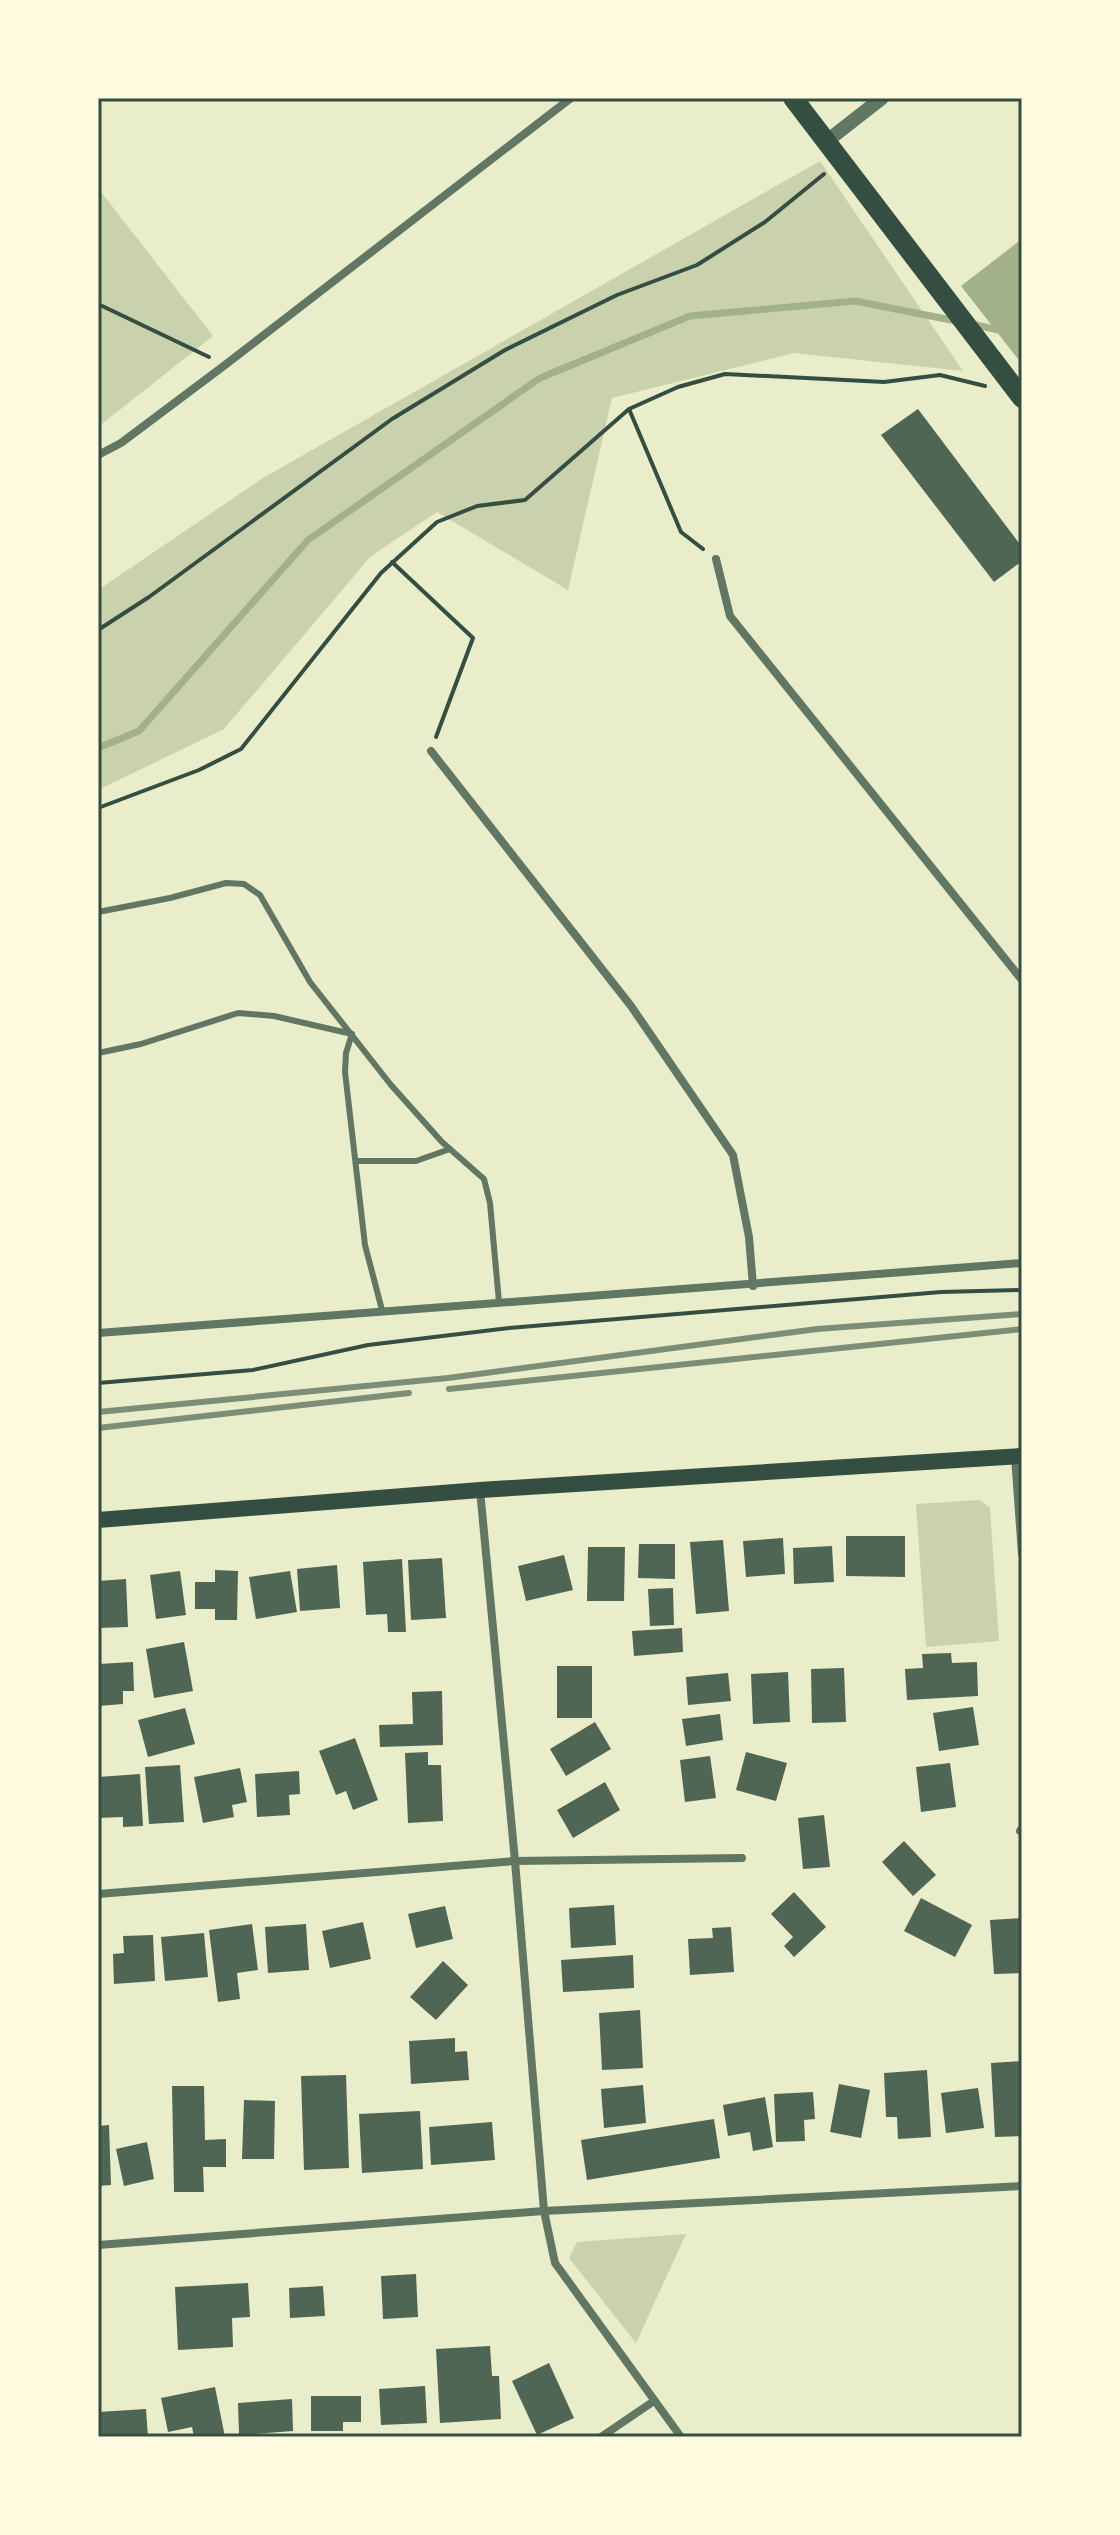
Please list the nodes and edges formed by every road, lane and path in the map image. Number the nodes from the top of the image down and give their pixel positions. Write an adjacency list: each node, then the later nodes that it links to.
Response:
1 (571, 98): 7 (street)
2 (793, 98): 4 (main road)
3 (882, 98): 4 (street)
4 (827, 141): 5 (main road)
5 (841, 160): 8 (main road); 13 (path)
6 (98, 304): 7 (path)
7 (225, 365): 10 (street)
8 (1021, 396): 9 (path)
9 (629, 409): 11 (path); 12 (path)
10 (98, 455)
11 (716, 559): 17 (street)
12 (392, 562): 14 (path); 15 (path)
13 (98, 630)
14 (431, 751): 23 (street)
15 (98, 808)
16 (98, 912): 18 (lane)
17 (1022, 980)
18 (352, 1034): 19 (lane); 20 (lane); 21 (lane)
19 (98, 1053)
20 (450, 1149): 21 (lane); 25 (lane)
21 (356, 1161): 26 (lane)
22 (1022, 1263): 23 (street)
23 (753, 1286): 25 (street)
24 (1022, 1290): 28 (path)
25 (499, 1302): 26 (street)
26 (382, 1310): 27 (street)
27 (100, 1331)
28 (98, 1383)
29 (1018, 1456): 30 (main road); 32 (street)
30 (480, 1490): 31 (main road); 34 (street)
31 (98, 1520)
32 (1022, 1554)
33 (742, 1858): 34 (street)
34 (515, 1861): 35 (street); 37 (street)
35 (98, 1894)
36 (1022, 2186): 37 (street)
37 (544, 2211): 38 (street); 39 (street)
38 (98, 2245)
39 (654, 2401): 40 (street); 41 (street)
40 (601, 2437)
41 (681, 2437)

